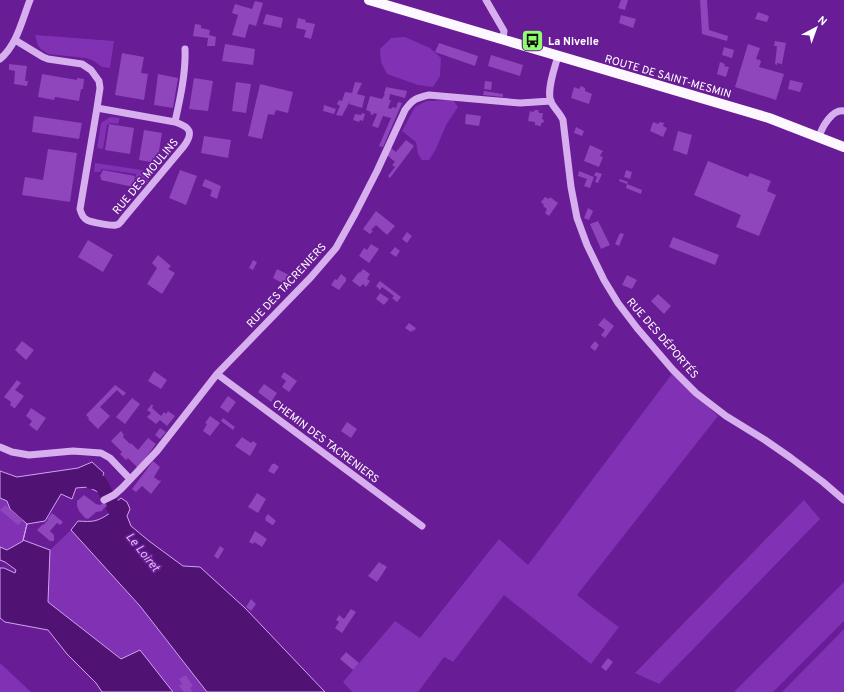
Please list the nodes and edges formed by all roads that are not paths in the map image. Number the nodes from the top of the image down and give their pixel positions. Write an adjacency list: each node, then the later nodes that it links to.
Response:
1 (30, 0): 5 (street)
2 (369, 0): 4 (main road, ROUTE DE SAINT-MESMIN)
3 (486, 0): 4 (street)
4 (503, 39): 7 (main road, ROUTE DE SAINT-MESMIN)
5 (15, 40): 8 (street); 10 (street, RUE DES MOULINS)
6 (184, 49): 12 (street, RUE DES MOULINS)
7 (558, 56): 9 (street); 13 (main road, ROUTE DE SAINT-MESMIN)
8 (0, 59)
9 (550, 101): 15 (street, RUE DES TACRENIERS); 19 (street, RUE DES DÉPORTÉS)
10 (97, 108): 12 (street, RUE DES MOULINS); 12 (street, RUE DES MOULINS)
11 (844, 111): 13 (street)
12 (175, 122)
13 (819, 137): 14 (main road, ROUTE DE SAINT-MESMIN)
14 (844, 147)
15 (217, 374): 17 (street, RUE DES TACRENIERS); 20 (street, CHEMIN DES TACRENIERS)
16 (0, 447): 17 (street)
17 (130, 479): 18 (street, RUE DES TACRENIERS)
18 (104, 500)
19 (844, 500)
20 (422, 526)

